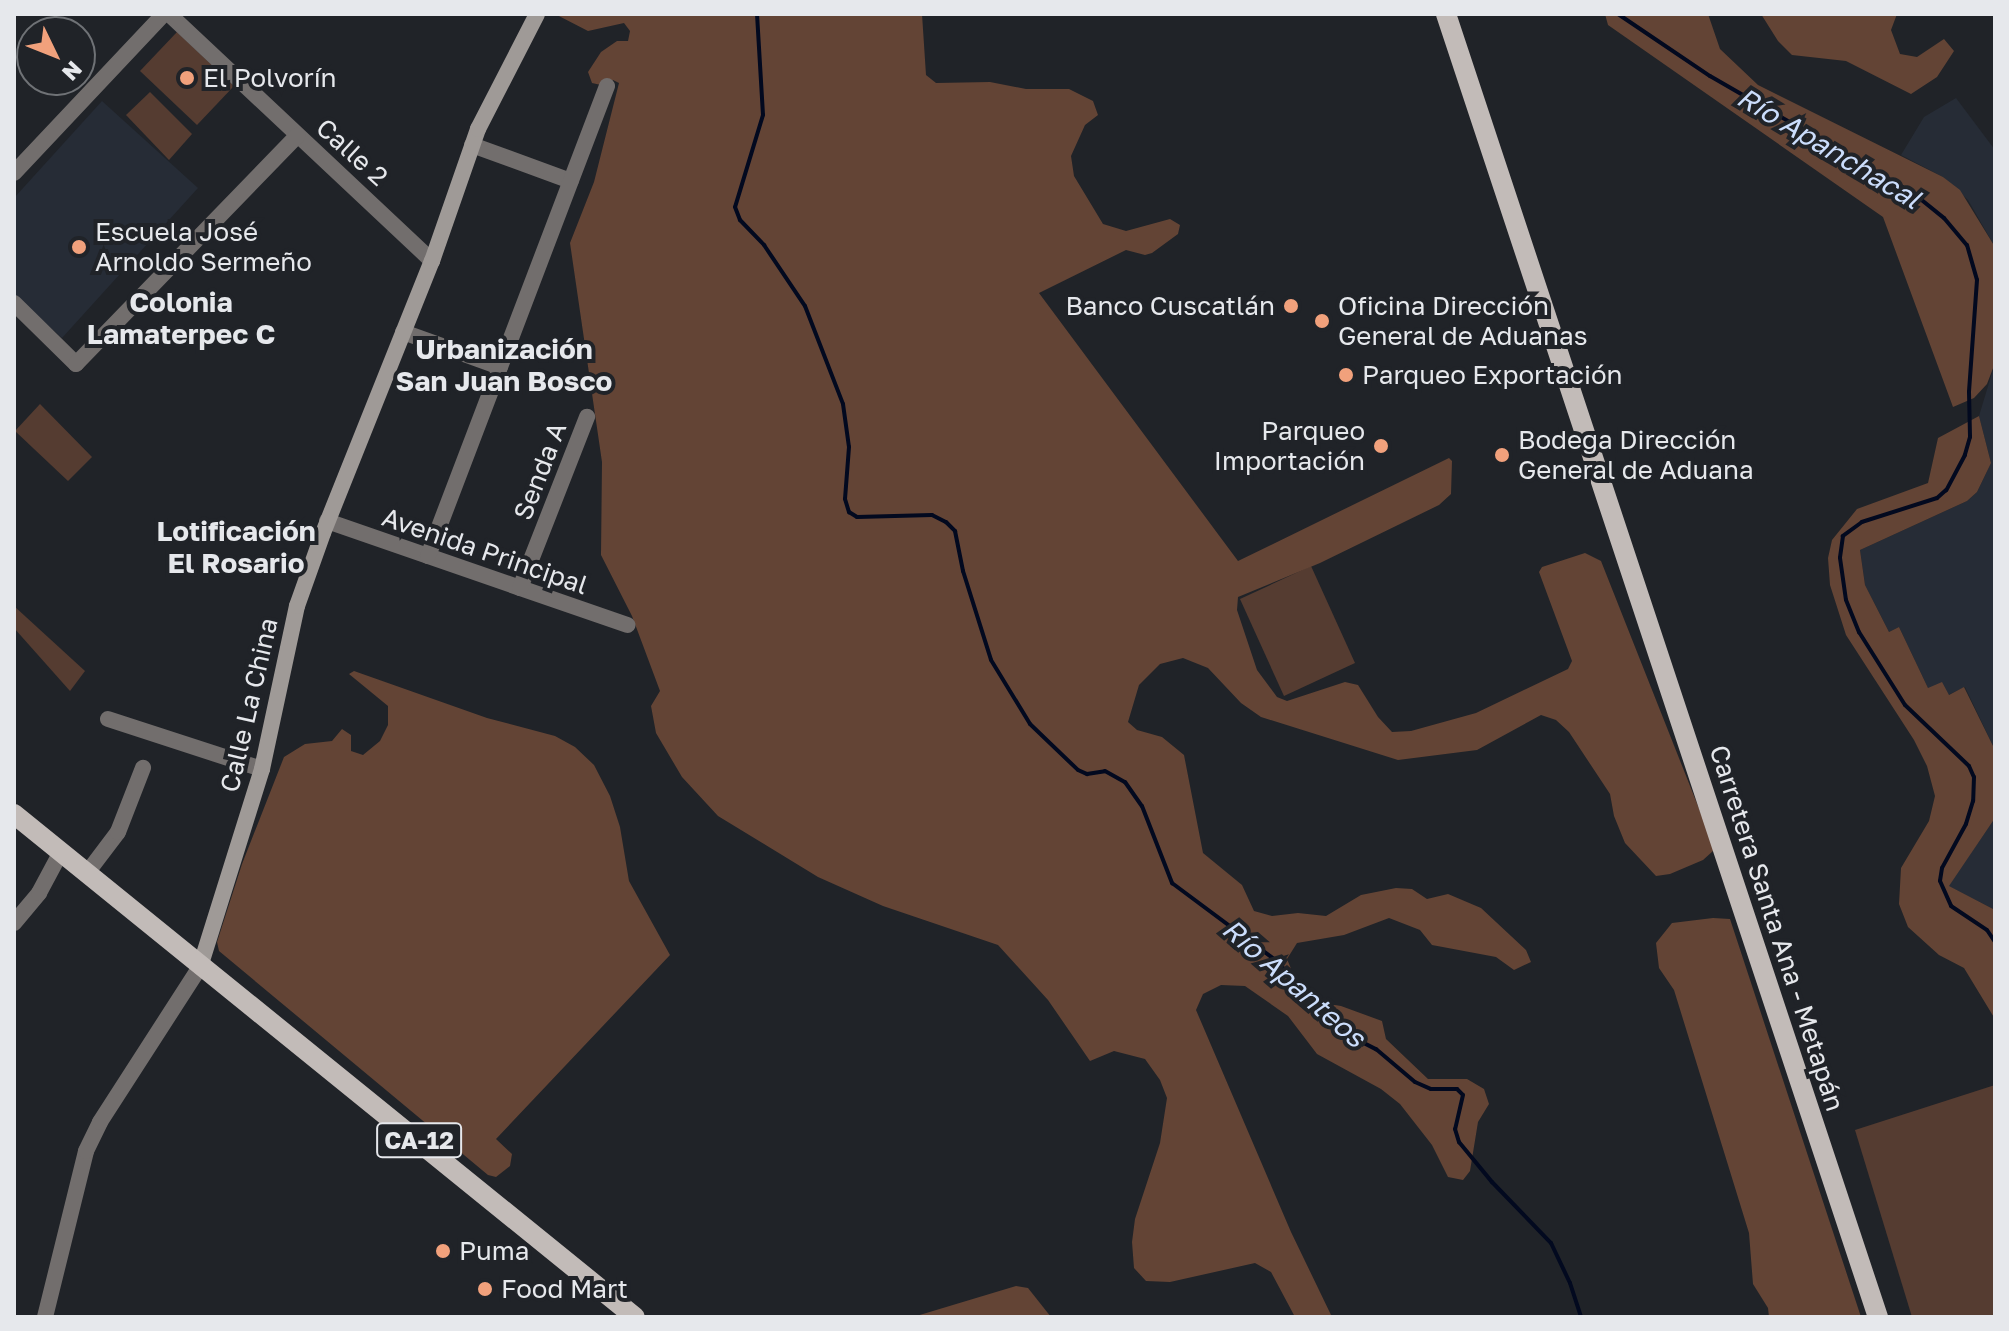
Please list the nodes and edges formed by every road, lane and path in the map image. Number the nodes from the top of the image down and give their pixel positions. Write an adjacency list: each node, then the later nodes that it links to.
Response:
1 (166, 14): 5 (street, Calle 2); 7 (street)
2 (537, 14): 6 (main road, Calle La China)
3 (1446, 14): 28 (main road, Carretera Santa Ana - Metapán)
4 (607, 86): 8 (street)
5 (297, 136): 9 (street, Calle 2); 10 (street)
6 (472, 145): 8 (street); 9 (main road, Calle La China)
7 (14, 173)
8 (571, 181): 12 (street)
9 (432, 261): 11 (main road, Calle La China)
10 (14, 303)
11 (403, 332): 12 (street); 14 (main road, Calle La China)
12 (500, 367): 15 (street)
13 (587, 417): 16 (street, Senda A)
14 (327, 521): 15 (street, Avenida Principal); 20 (main road, Calle La China)
15 (428, 556): 16 (street, Avenida Principal)
16 (520, 588): 17 (street, Avenida Principal)
17 (628, 625)
18 (108, 719): 20 (street)
19 (143, 768): 23 (street)
20 (262, 769): 25 (main road, Calle La China)
21 (14, 814): 22 (main road, CA-12)
22 (61, 852): 23 (main road, CA-12); 24 (street)
23 (87, 873): 25 (main road, CA-12)
24 (14, 923)
25 (200, 967): 26 (street); 27 (main road, CA-12)
26 (45, 1317)
27 (635, 1317)
28 (1878, 1317)

